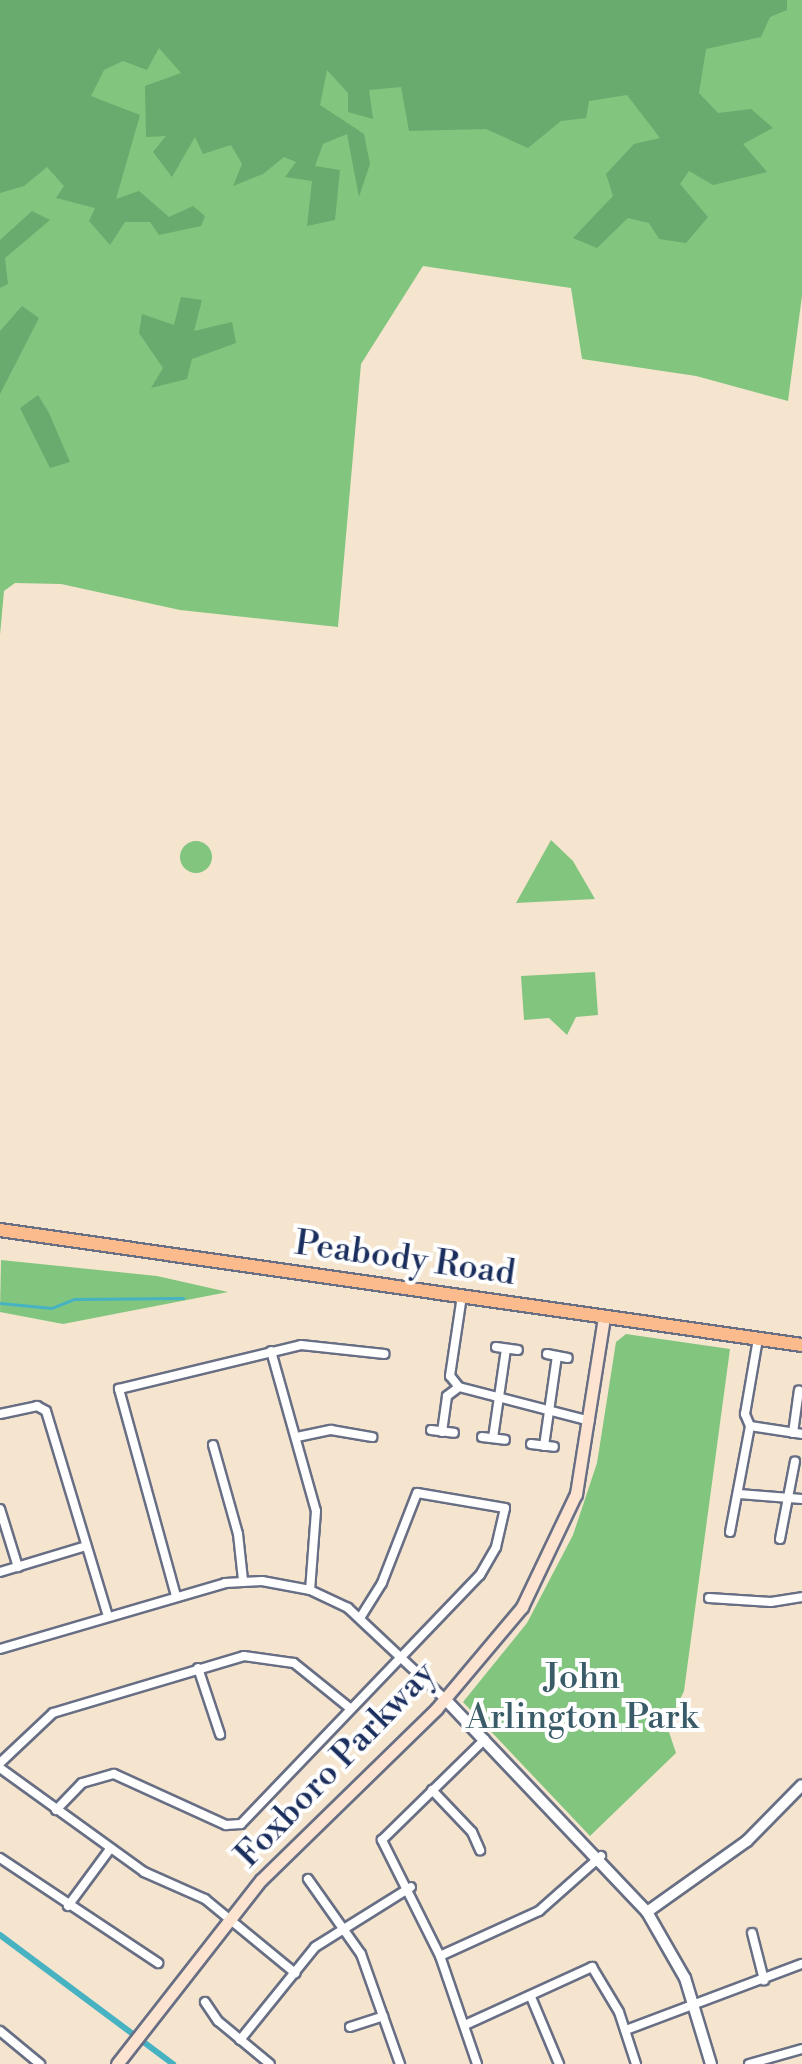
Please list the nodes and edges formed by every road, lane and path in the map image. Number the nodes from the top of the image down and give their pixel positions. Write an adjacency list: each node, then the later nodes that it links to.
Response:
1 (0, 1230): 2 (main road, Peabody Road)
2 (462, 1296): 3 (main road, Peabody Road); 12 (street)
3 (604, 1317): 4 (main road, Peabody Road); 17 (main road, Foxboro Parkway)
4 (758, 1340): 5 (main road, Peabody Road); 18 (street)
5 (802, 1346)
6 (496, 1348): 7 (street)
7 (506, 1349): 8 (street); 14 (street)
8 (518, 1350)
9 (271, 1351): 10 (street); 23 (street); 42 (street)
10 (385, 1354)
11 (568, 1358): 15 (street)
12 (460, 1388): 14 (street); 20 (street)
13 (799, 1390): 22 (street)
14 (500, 1398): 15 (street); 26 (street)
15 (549, 1409): 17 (street); 29 (street)
16 (0, 1414): 37 (street)
17 (590, 1420): 50 (main road, Foxboro Parkway)
18 (750, 1426): 22 (street); 31 (street)
19 (431, 1430): 20 (street)
20 (442, 1432): 21 (street)
21 (454, 1433)
22 (798, 1433)
23 (298, 1437): 24 (street); 41 (street)
24 (372, 1437)
25 (482, 1437): 26 (street)
26 (494, 1438): 27 (street)
27 (505, 1440)
28 (213, 1444): 40 (street)
29 (532, 1444)
30 (795, 1461): 33 (street)
31 (740, 1494): 33 (street); 35 (street)
32 (802, 1499): 33 (street)
33 (787, 1500): 36 (street)
34 (0, 1509): 38 (street)
35 (730, 1532)
36 (780, 1539)
37 (86, 1546): 38 (street); 45 (street)
38 (18, 1566): 39 (street)
39 (0, 1572)
40 (242, 1580): 41 (street); 42 (street)
41 (310, 1590): 46 (street)
42 (176, 1596): 45 (street)
43 (802, 1597): 44 (street)
44 (709, 1598)
45 (108, 1617): 47 (street)
46 (360, 1617): 48 (street); 48 (street)
47 (0, 1648)
48 (403, 1658): 50 (street); 51 (street)
49 (198, 1668): 51 (street); 52 (street); 54 (street)
50 (444, 1698): 53 (street); 66 (main road, Foxboro Parkway)
51 (351, 1709): 57 (street)
52 (220, 1734)
53 (484, 1739): 56 (street); 60 (street)
54 (0, 1766): 57 (street)
55 (802, 1786): 65 (street)
56 (432, 1790): 59 (street); 63 (street)
57 (56, 1810): 58 (street)
58 (110, 1849): 64 (street); 66 (street)
59 (480, 1850)
60 (601, 1856): 65 (street); 69 (street)
61 (0, 1858): 64 (street)
62 (308, 1879): 67 (street)
63 (411, 1887): 67 (street); 69 (street)
64 (68, 1906): 70 (street)
65 (648, 1912): 76 (street)
66 (230, 1918): 72 (street); 85 (main road, Foxboro Parkway)
67 (345, 1925): 72 (street); 77 (street)
68 (752, 1933): 73 (street)
69 (440, 1956): 78 (street)
70 (158, 1962)
71 (802, 1964): 73 (street)
72 (295, 1972): 82 (street)
73 (764, 1980): 76 (street)
74 (531, 1996): 78 (street); 80 (street); 89 (street)
75 (205, 2002): 82 (street)
76 (695, 2004): 80 (street); 91 (street)
77 (383, 2016): 79 (street); 87 (street)
78 (465, 2026): 88 (street)
79 (350, 2027)
80 (626, 2030): 90 (street)
81 (0, 2032): 84 (street)
82 (240, 2040): 86 (street)
83 (802, 2050): 92 (street)
84 (40, 2064)
85 (117, 2064)
86 (270, 2064)
87 (400, 2064)
88 (478, 2064)
89 (559, 2064)
90 (636, 2064)
91 (712, 2064)
92 (749, 2064)

